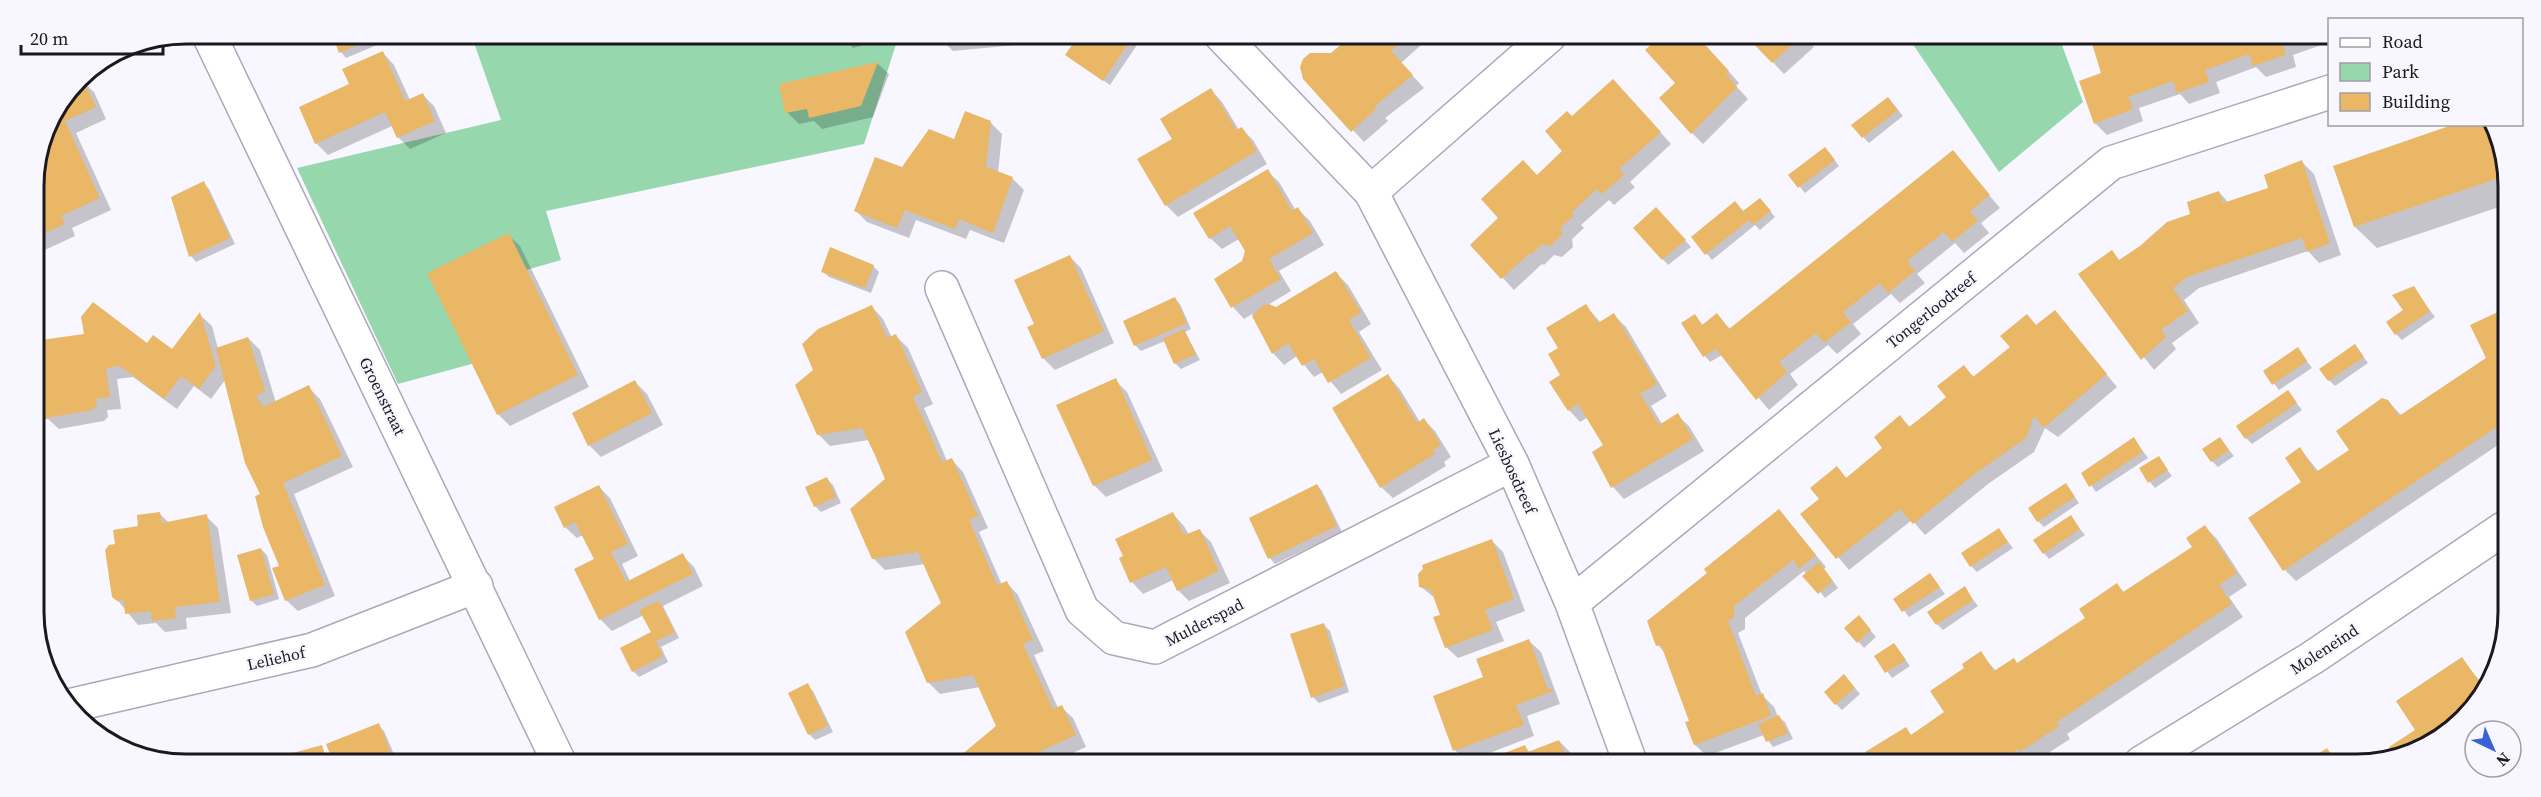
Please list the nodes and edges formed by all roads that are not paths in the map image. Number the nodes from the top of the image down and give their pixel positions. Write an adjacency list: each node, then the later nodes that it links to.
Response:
1 (213, 44): 9 (street, Groenstraat)
2 (1230, 44): 5 (street, Liesbosdreef)
3 (1540, 44): 5 (street)
4 (2328, 93): 10 (street, Tongerloodreef)
5 (1371, 192): 7 (street, Liesbosdreef)
6 (942, 288): 7 (street, Mulderspad)
7 (1512, 464): 10 (street, Liesbosdreef)
8 (2498, 533): 13 (street, Moleneind)
9 (476, 586): 11 (street, Leliehof); 14 (street, Groenstraat)
10 (1572, 603): 12 (street, Liesbosdreef)
11 (78, 704)
12 (1627, 753)
13 (2157, 753)
14 (555, 754)

